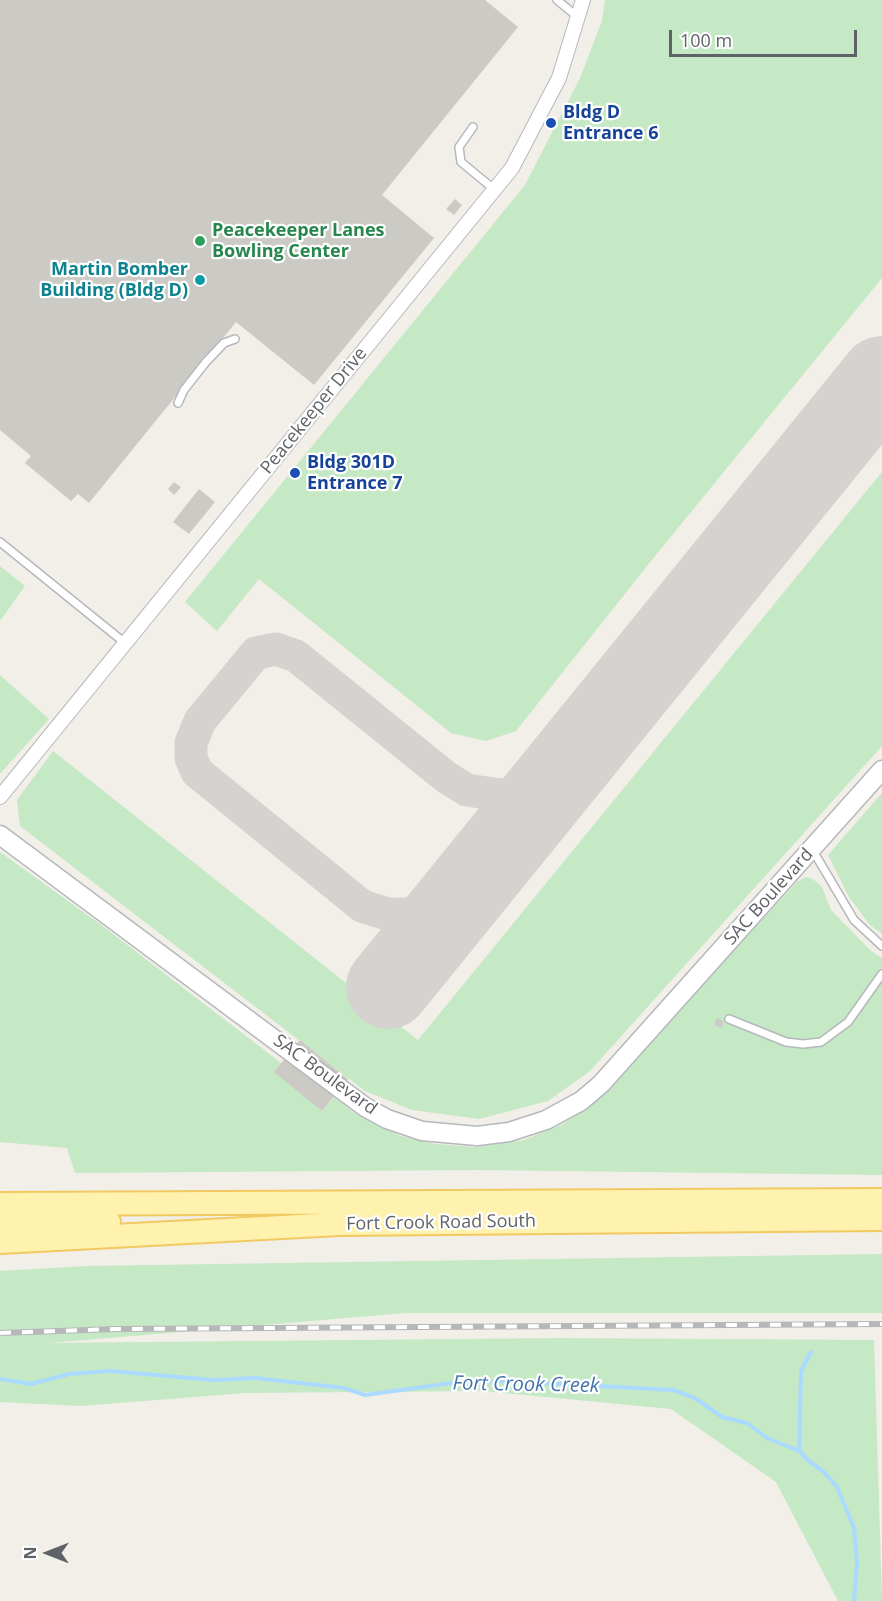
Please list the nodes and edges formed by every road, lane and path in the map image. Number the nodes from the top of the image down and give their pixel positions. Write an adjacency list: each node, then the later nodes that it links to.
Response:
1 (557, 0): 3 (lane)
2 (583, 0): 3 (street, Peacekeeper Drive)
3 (579, 18): 5 (street, Peacekeeper Drive)
4 (474, 127): 5 (lane)
5 (495, 190): 9 (street, Peacekeeper Drive)
6 (235, 339): 7 (lane)
7 (178, 403)
8 (0, 542): 9 (lane)
9 (125, 643): 11 (street, Peacekeeper Drive)
10 (882, 770): 13 (street, SAC Boulevard)
11 (0, 797)
12 (0, 835): 13 (street, SAC Boulevard)
13 (812, 849): 14 (lane)
14 (882, 946)
15 (882, 974): 16 (lane)
16 (729, 1019)
17 (882, 1200): 18 (main road, Fort Crook Road South)
18 (0, 1204)
19 (882, 1219): 21 (main road, Fort Crook Road South)
20 (0, 1223): 21 (main road)
21 (339, 1224): 22 (main road, Fort Crook Road South)
22 (0, 1242)

